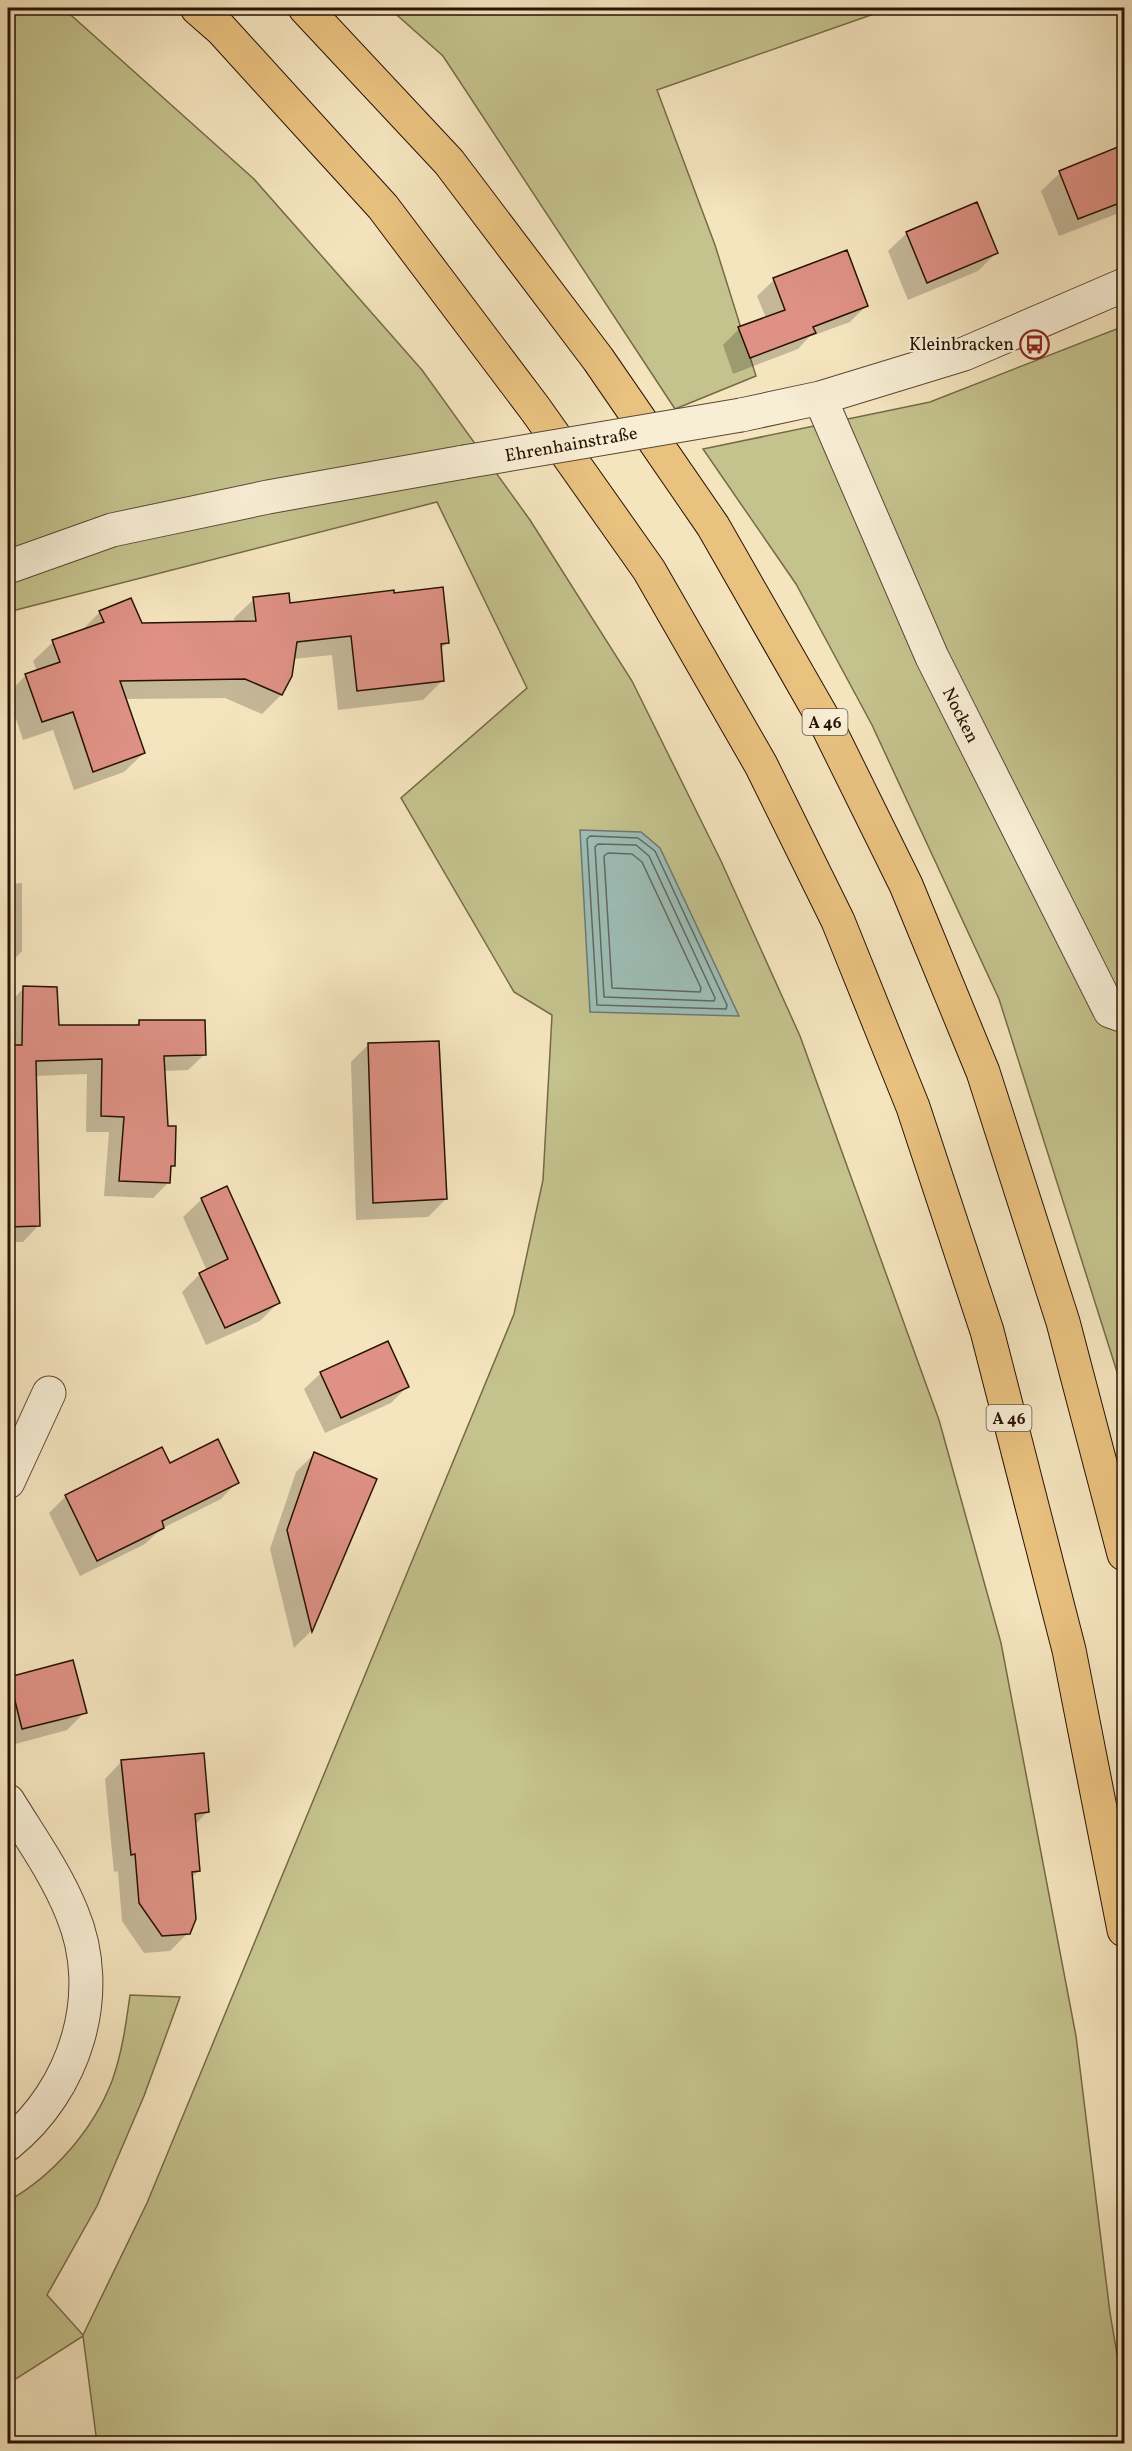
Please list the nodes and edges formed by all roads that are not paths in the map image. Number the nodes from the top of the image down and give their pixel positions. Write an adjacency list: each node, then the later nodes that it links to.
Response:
1 (197, 8): 11 (highway, A 46)
2 (305, 8): 9 (highway, A 46)
3 (1125, 285): 4 (street, Ehrenhainstraße)
4 (820, 398): 5 (street, Ehrenhainstraße, bridge); 6 (street, Nocken)
5 (8, 567)
6 (1125, 1016)
7 (49, 1393): 8 (street)
8 (8, 1482)
9 (1125, 1554)
10 (8, 1801): 12 (street)
11 (1125, 1930)
12 (8, 2144)

